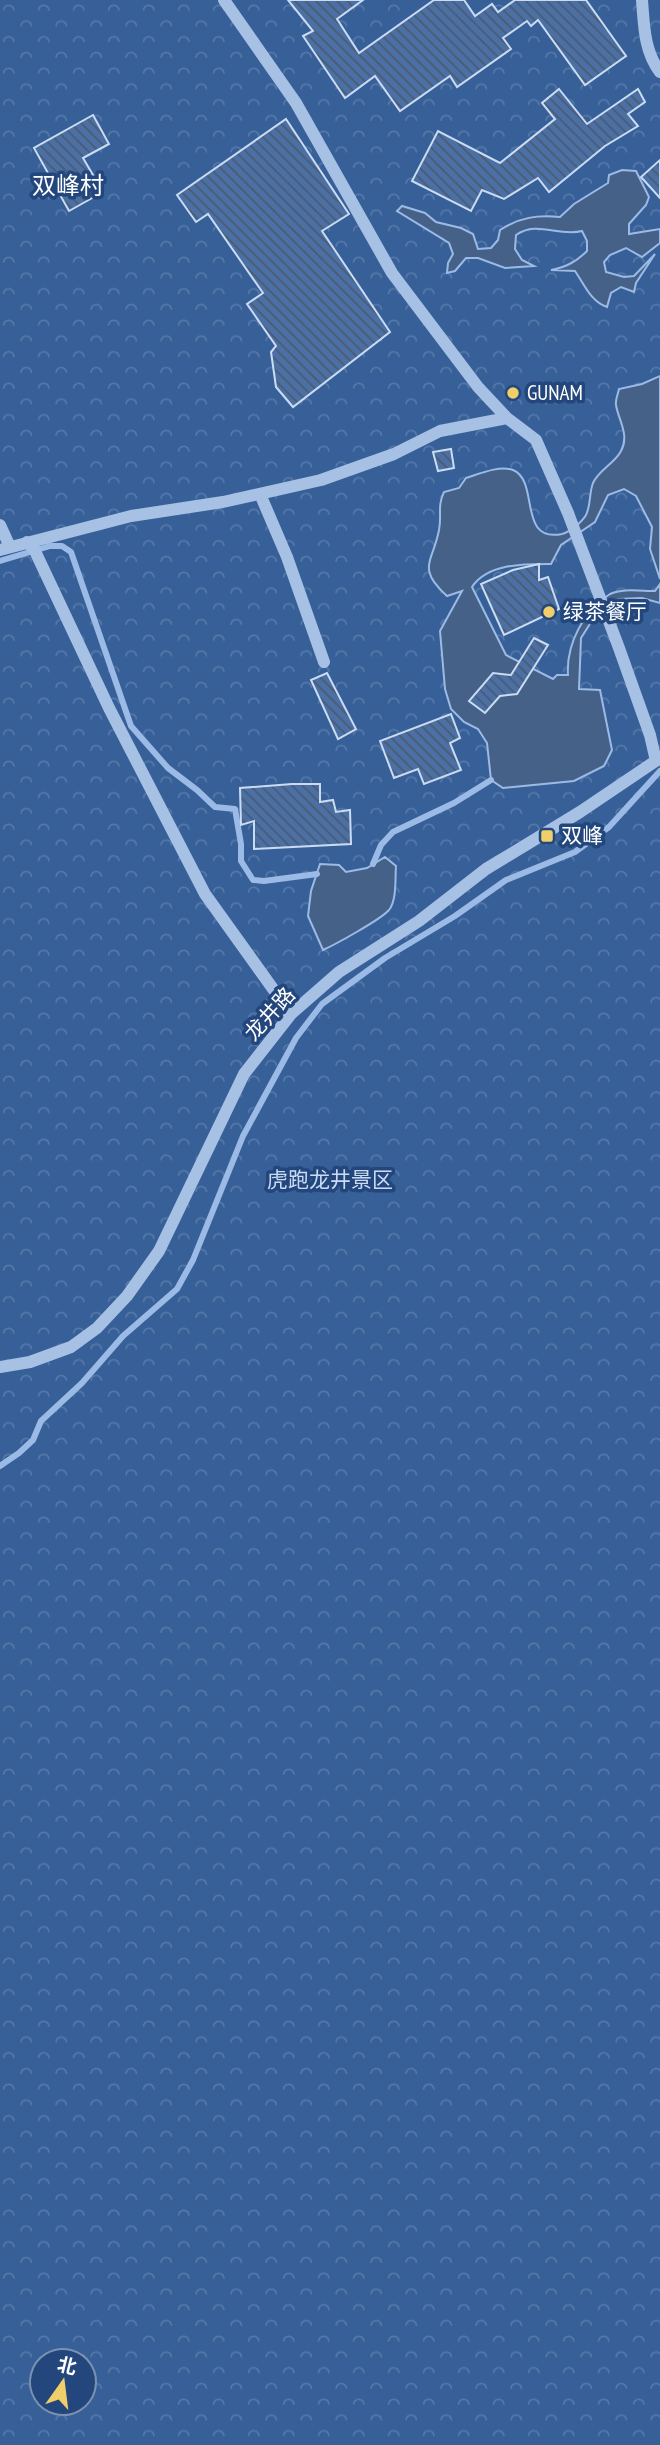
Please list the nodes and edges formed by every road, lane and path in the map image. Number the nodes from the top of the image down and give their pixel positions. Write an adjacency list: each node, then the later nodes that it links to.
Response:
1 (224, 0): 4 (street)
2 (642, 0): 3 (street)
3 (660, 72)
4 (508, 418): 5 (street); 10 (street)
5 (260, 494): 8 (street); 9 (street)
6 (0, 525): 7 (street)
7 (5, 549): 8 (street)
8 (33, 550): 11 (street)
9 (324, 662)
10 (658, 759): 11 (street, 龙井路)
11 (291, 1014): 12 (street, 龙井路)
12 (0, 1367)

